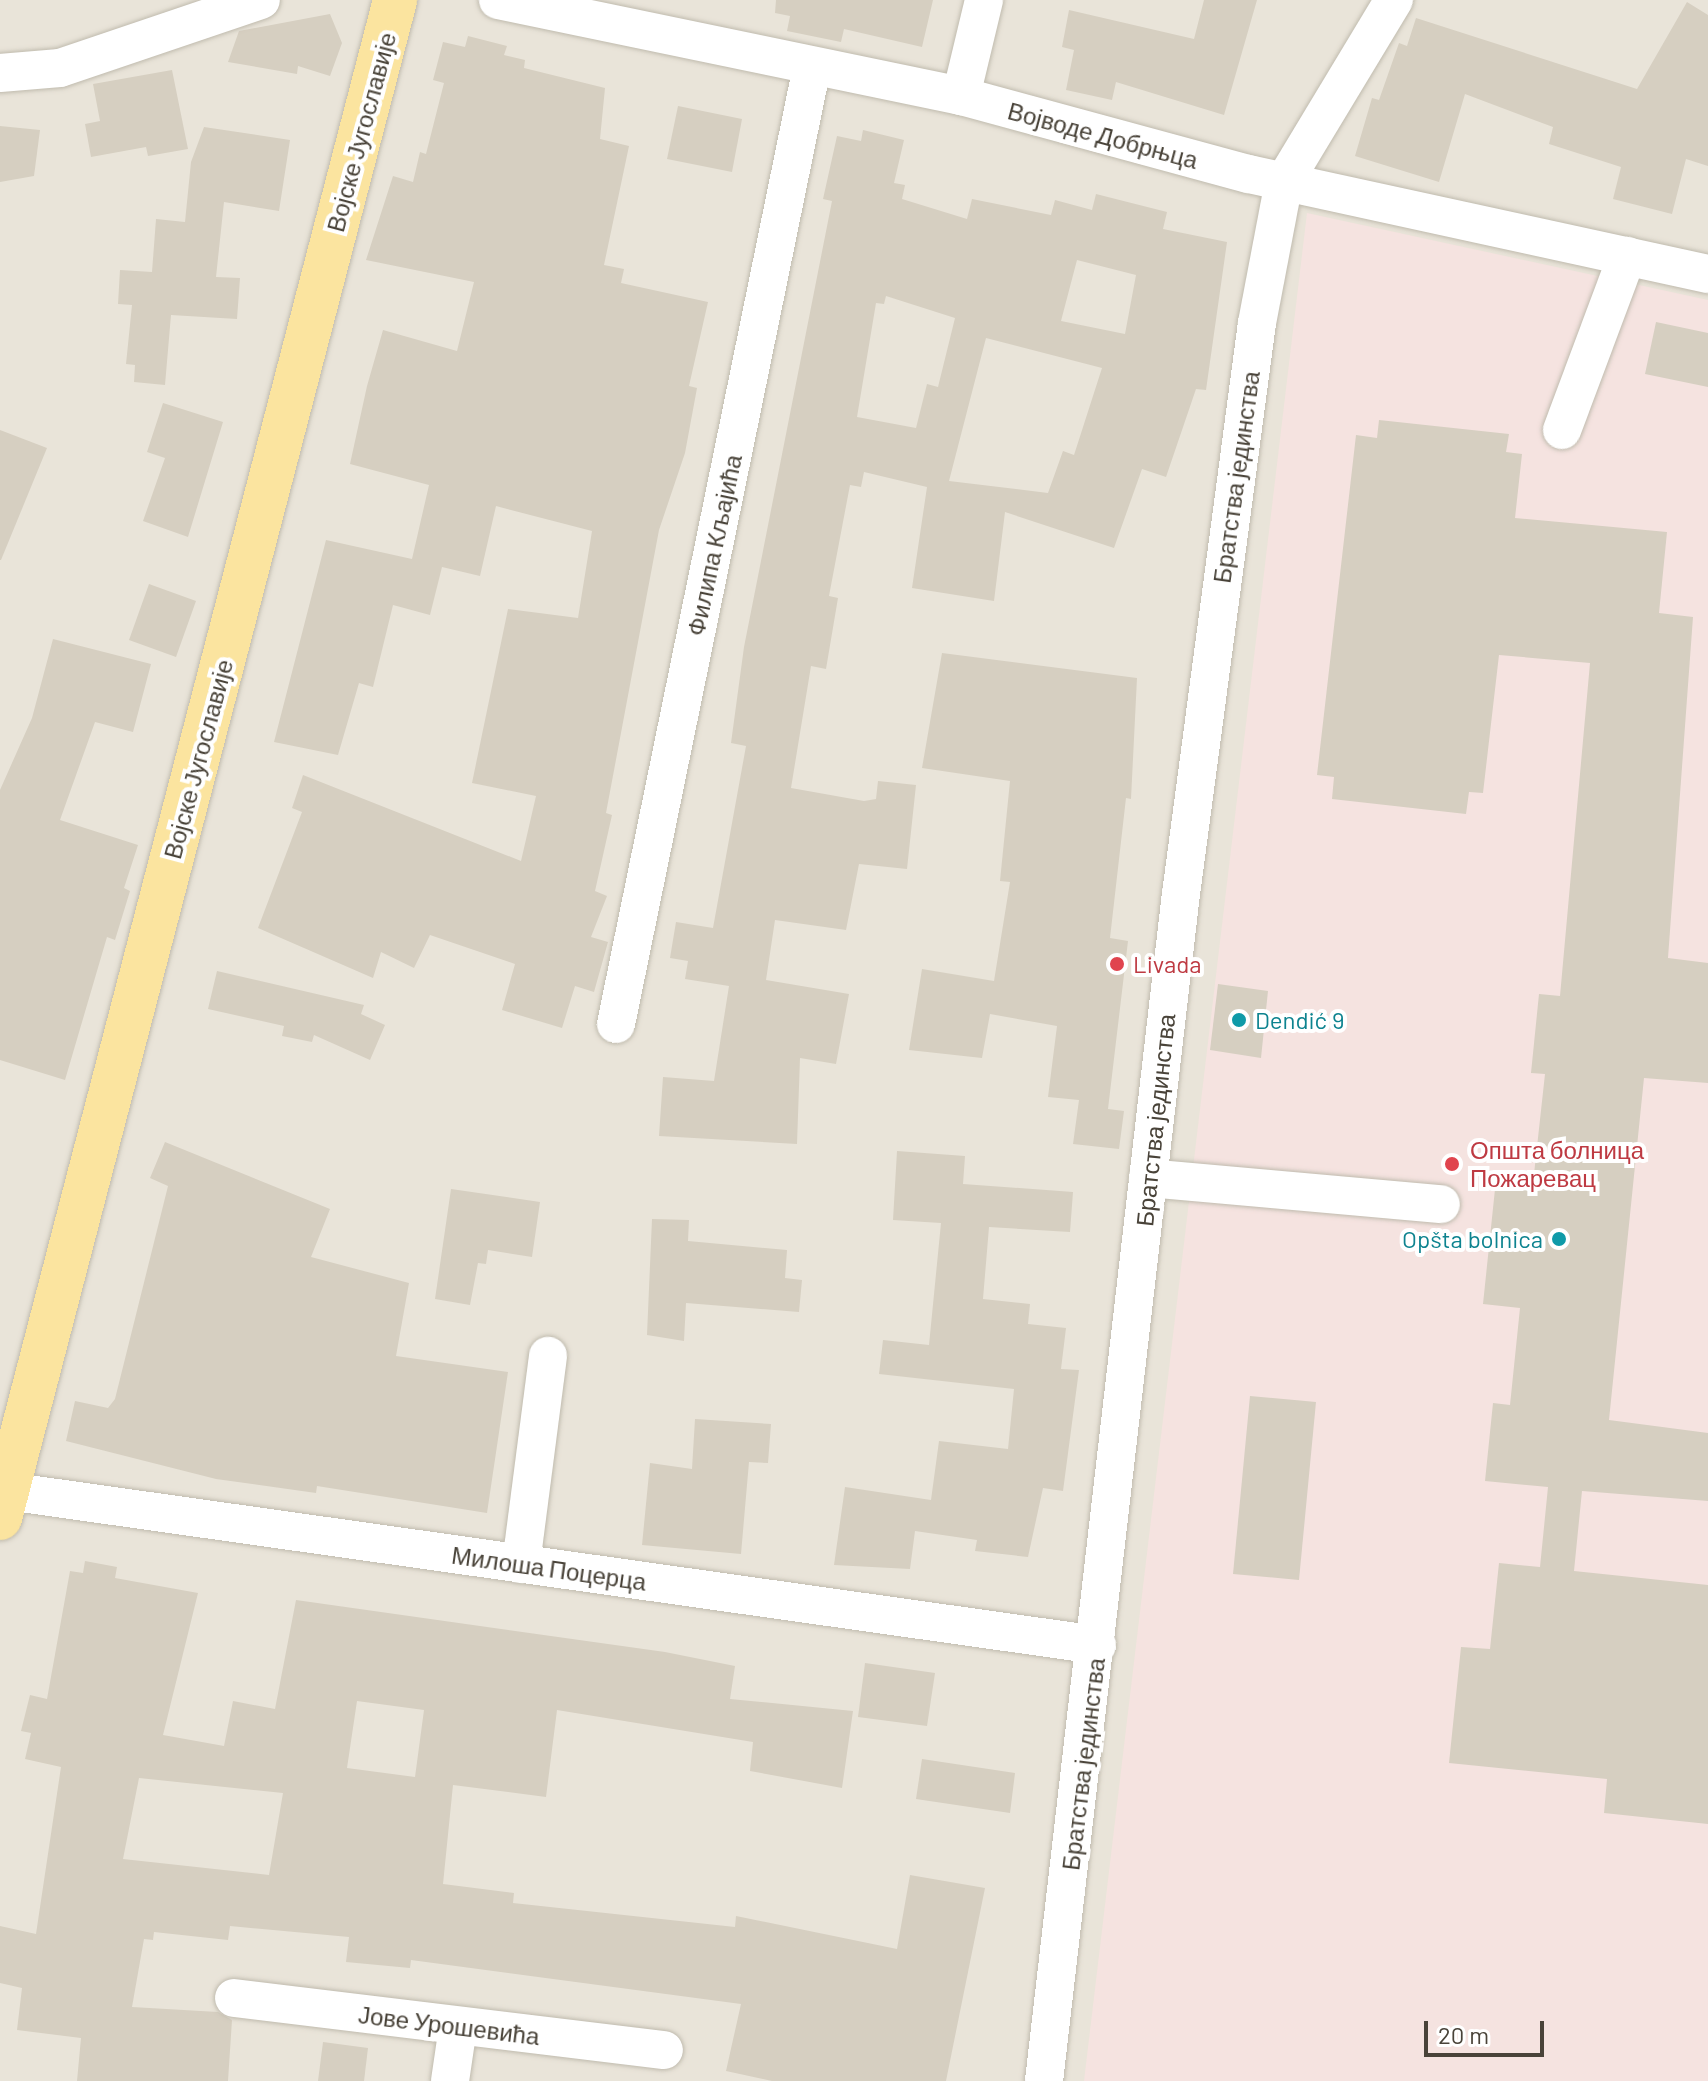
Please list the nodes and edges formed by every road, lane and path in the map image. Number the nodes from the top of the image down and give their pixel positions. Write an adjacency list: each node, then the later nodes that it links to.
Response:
1 (261, 0): 7 (street)
2 (395, 0): 17 (main road, Војске Југославије)
3 (498, 0): 6 (street, Војводе Добрњца)
4 (984, 0): 8 (street)
5 (1394, 0): 9 (street, Братства јединства)
6 (812, 67): 8 (street, Војводе Добрњца); 13 (street, Филипа Кљајића)
7 (0, 73)
8 (961, 96): 9 (street, Војводе Добрњца)
9 (1284, 182): 10 (street, Војводе Добрњца); 14 (street, Братства јединства)
10 (1627, 256): 11 (street, Војводе Добрњца); 12 (street)
11 (1708, 274)
12 (1562, 430)
13 (616, 1024)
14 (1148, 1178): 15 (street); 19 (street, Братства јединства)
15 (1441, 1204)
16 (548, 1356): 18 (street)
17 (2, 1500): 18 (street, Милоша Поцерца)
18 (521, 1564): 19 (street, Милоша Поцерца)
19 (1097, 1645): 24 (street, Братства јединства)
20 (234, 1998): 21 (street, Јове Урошевића)
21 (458, 2027): 22 (street, Јове Урошевића); 23 (street)
22 (664, 2050)
23 (450, 2081)
24 (1044, 2081)

